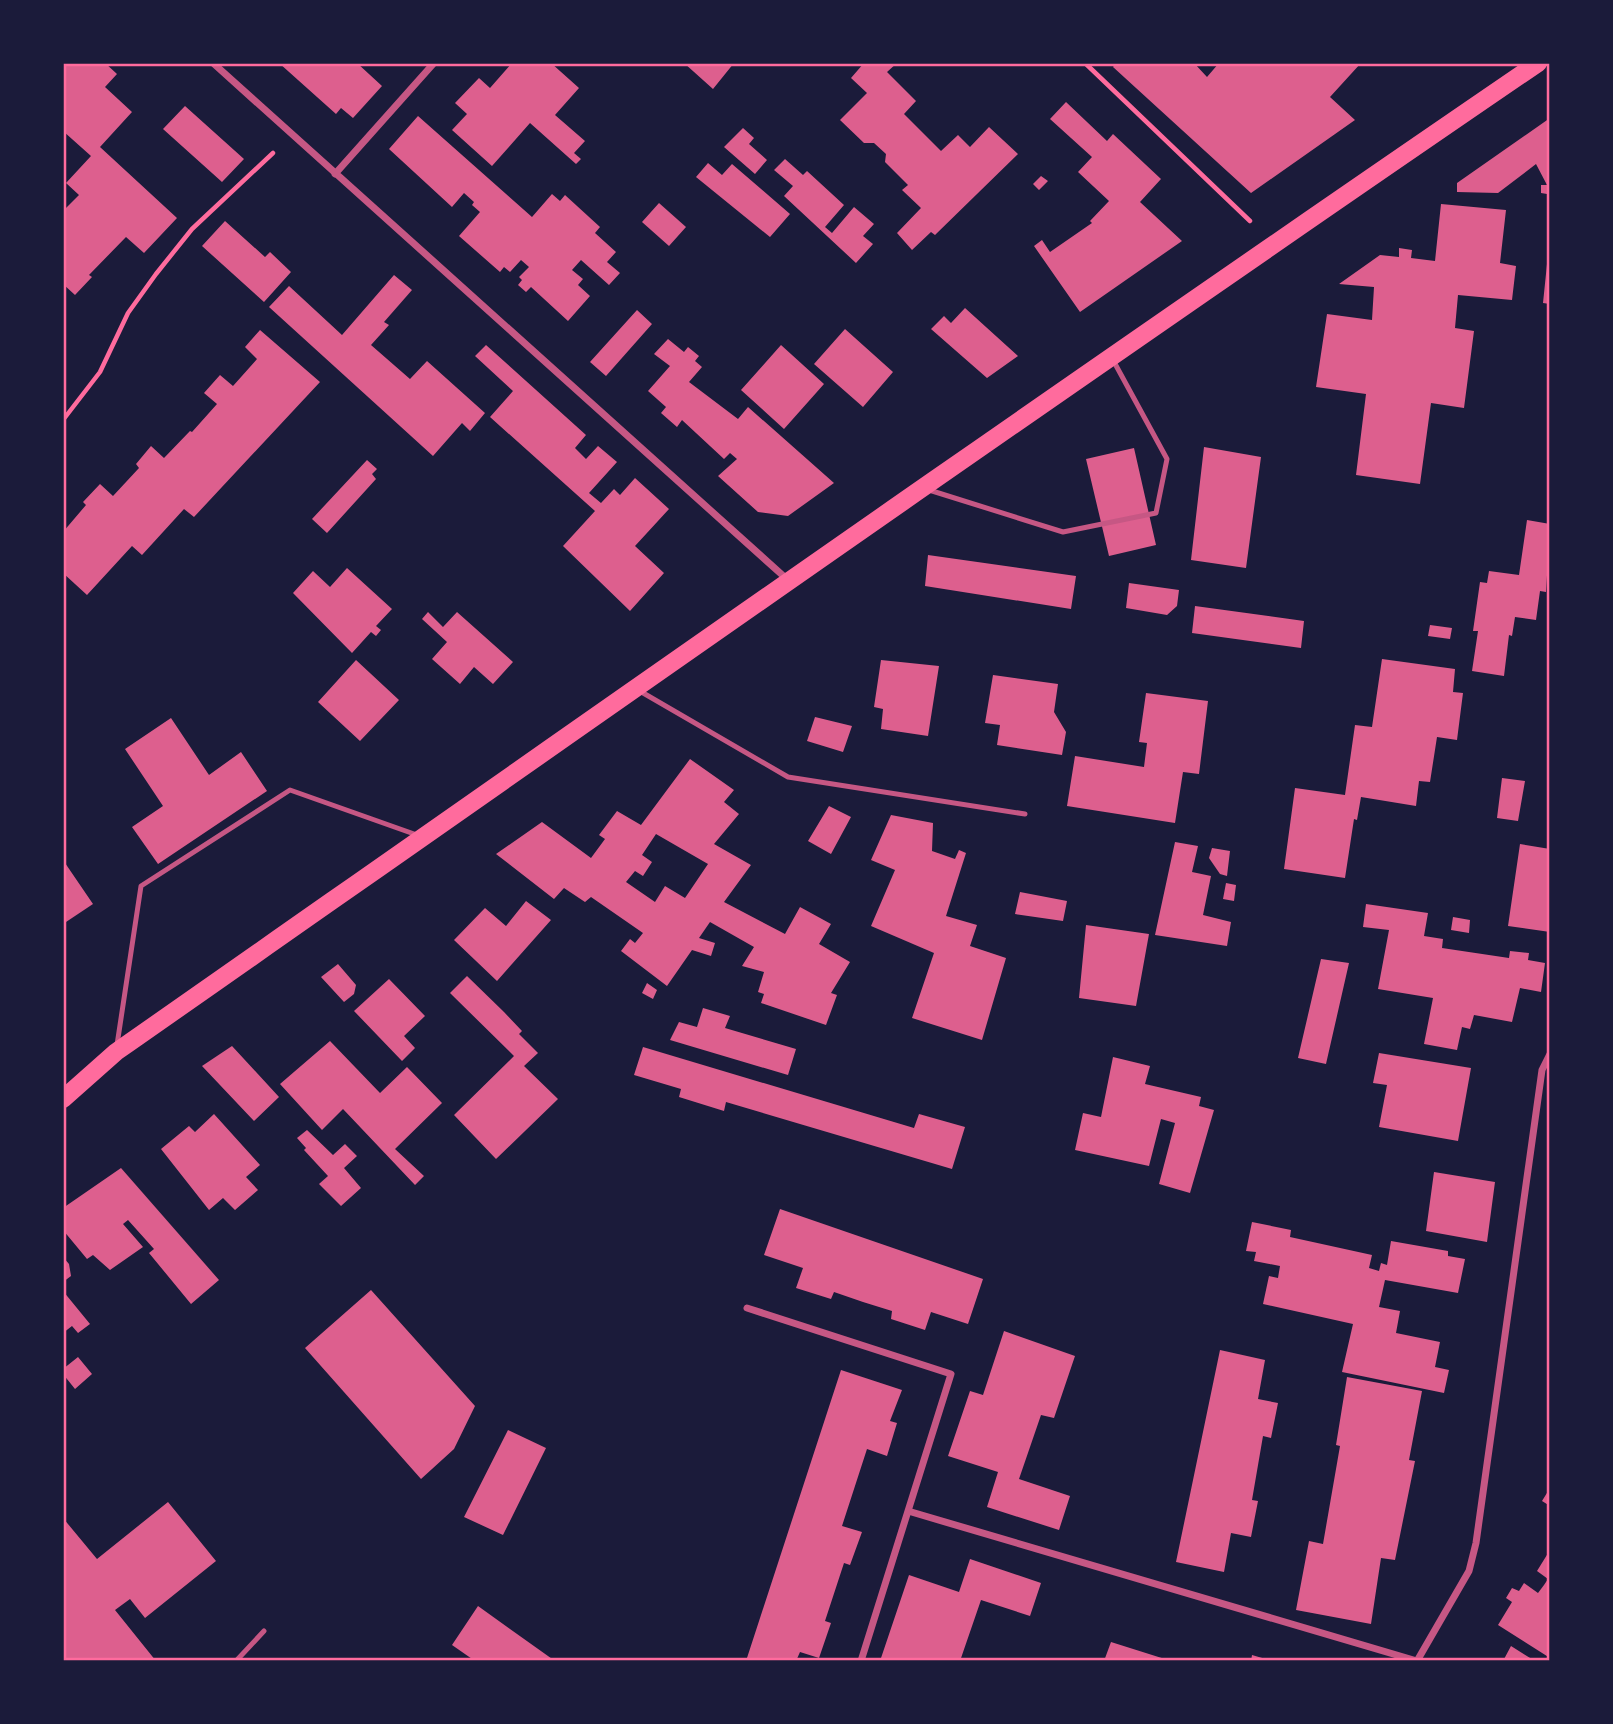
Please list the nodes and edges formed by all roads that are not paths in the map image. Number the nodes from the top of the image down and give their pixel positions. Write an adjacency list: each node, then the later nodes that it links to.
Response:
1 (212, 63): 4 (street)
2 (434, 63): 4 (street)
3 (1538, 63): 5 (main road)
4 (335, 173): 7 (street)
5 (1110, 355): 6 (main road); 6 (lane)
6 (922, 488): 7 (main road)
7 (789, 582): 8 (main road)
8 (636, 689): 9 (lane); 10 (main road)
9 (1025, 814)
10 (424, 838): 11 (main road); 11 (lane)
11 (116, 1052): 13 (main road)
12 (1550, 1054): 19 (street)
13 (63, 1099)
14 (747, 1308): 15 (street)
15 (908, 1511): 18 (street); 19 (street)
16 (264, 1631): 17 (lane)
17 (236, 1661)
18 (861, 1661)
19 (1417, 1661)

